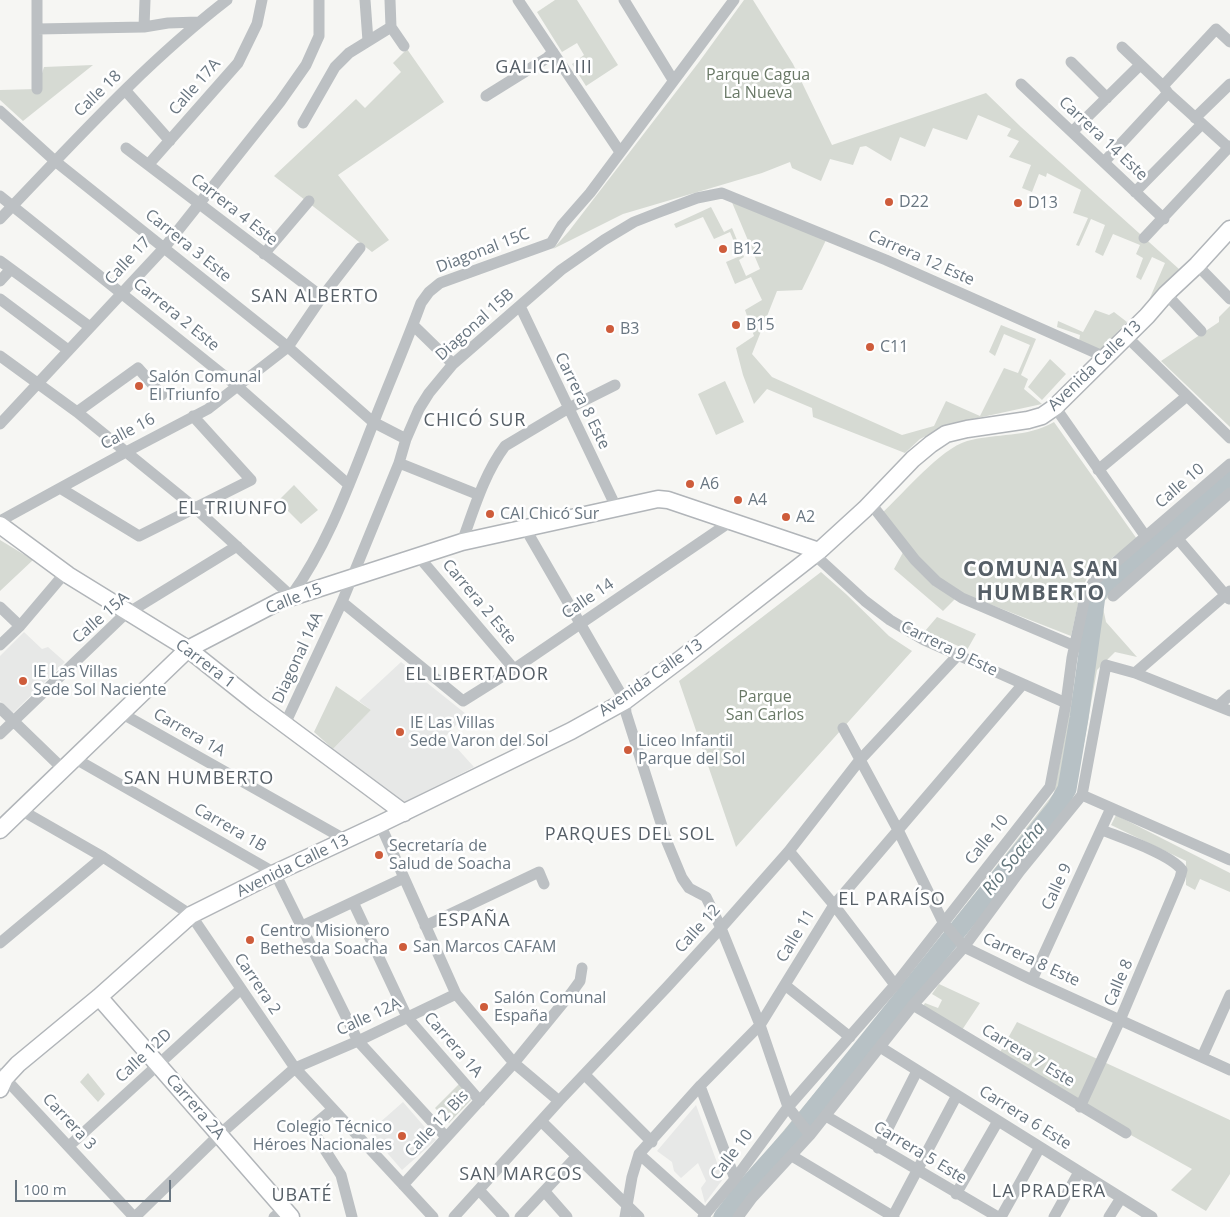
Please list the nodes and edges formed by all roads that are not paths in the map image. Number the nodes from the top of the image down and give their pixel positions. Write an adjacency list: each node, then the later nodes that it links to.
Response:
1 (38, 0): 14 (street)
2 (145, 0): 12 (street)
3 (227, 0): 11 (street, Calle 18)
4 (262, 0): 34 (street, Calle 17A)
5 (319, 0): 45 (street, Calle 17)
6 (365, 0): 15 (street)
7 (390, 0): 13 (street)
8 (518, 0): 19 (street)
9 (624, 0): 22 (street)
10 (734, 0): 22 (street, Diagonal 15C)
11 (198, 22): 12 (street); 27 (street, Calle 18)
12 (144, 27): 14 (street)
13 (391, 27): 15 (street); 17 (street)
14 (37, 29): 25 (street)
15 (368, 41): 32 (street)
16 (1230, 42): 26 (street)
17 (404, 46)
18 (1122, 47): 21 (street)
19 (552, 52): 28 (street); 37 (street)
20 (1071, 62): 29 (street)
21 (1140, 65): 26 (street); 29 (street)
22 (673, 80): 37 (street, Diagonal 15C)
23 (1021, 84): 33 (street, Carrera 14 Este)
24 (1230, 84): 31 (street)
25 (37, 89)
26 (1165, 89): 31 (street); 39 (street)
27 (125, 90): 34 (street); 38 (street, Calle 18)
28 (486, 96)
29 (1107, 98): 33 (street)
30 (0, 111): 38 (street, Carrera 3 Este)
31 (1198, 121): 36 (street); 41 (street)
32 (303, 123)
33 (1072, 132): 39 (street, Carrera 14 Este)
34 (170, 141): 40 (street, Calle 17A)
35 (126, 148): 40 (street, Carrera 4 Este)
36 (1229, 148): 47 (street)
37 (620, 152): 64 (street, Diagonal 15C)
38 (55, 161): 46 (street, Calle 18); 51 (street, Carrera 3 Este)
39 (1104, 162): 41 (street, Carrera 14 Este)
40 (148, 164): 45 (street, Carrera 4 Este)
41 (1135, 192): 47 (street, Carrera 14 Este)
42 (722, 193): 63 (street, Diagonal 15B); 71 (street, Carrera 12 Este)
43 (0, 196): 46 (street, Carrera 2 Este)
44 (309, 201): 53 (street)
45 (199, 203): 51 (street, Calle 17); 53 (street, Carrera 4 Este)
46 (13, 206): 48 (street, Calle 18); 58 (street, Carrera 2 Este)
47 (1164, 218): 50 (street)
48 (0, 219)
49 (1229, 231): 55 (street, Avenida Calle 13)
50 (1144, 238)
51 (164, 248): 58 (street, Calle 17); 68 (street, Carrera 3 Este)
52 (360, 248): 60 (street, Calle 16)
53 (264, 254): 60 (street, Carrera 4 Este)
54 (0, 261): 56 (street)
55 (1197, 265): 59 (street, Avenida Calle 13); 62 (street)
56 (11, 269): 57 (street); 65 (street)
57 (0, 281)
58 (122, 292): 65 (street, Calle 17); 75 (street, Carrera 2 Este)
59 (1166, 294): 66 (street); 67 (street, Avenida Calle 13)
60 (322, 297): 68 (street, Calle 16)
61 (0, 299): 69 (street)
62 (1230, 299)
63 (520, 306): 72 (street, Diagonal 15B); 79 (street, Carrera 8 Este)
64 (413, 325): 72 (street); 82 (street, Diagonal 15C)
65 (90, 327): 69 (street, Calle 17)
66 (1201, 331)
67 (1126, 336): 71 (street, Avenida Calle 13); 77 (street)
68 (288, 347): 75 (street, Calle 16); 82 (street, Carrera 3 Este)
69 (68, 350): 73 (street, Calle 17)
70 (0, 356): 73 (street)
71 (1105, 357): 78 (street, Avenida Calle 13)
72 (453, 364): 85 (street, Diagonal 15B)
73 (37, 383): 80 (street); 83 (street, Calle 17)
74 (615, 385): 79 (street)
75 (237, 386): 81 (street, Calle 16); 90 (street, Carrera 2 Este)
76 (162, 395): 80 (street)
77 (1187, 396): 84 (street); 89 (street)
78 (1055, 407): 89 (street); 94 (street, Avenida Calle 13)
79 (567, 408): 93 (street); 96 (street, Carrera 8 Este)
80 (77, 412): 86 (street)
81 (194, 416): 86 (street, Calle 16); 95 (street)
82 (373, 422): 85 (street, Carrera 3 Este); 90 (street, Diagonal 15C)
83 (0, 424)
84 (1230, 438)
85 (406, 439): 87 (street, Diagonal 15B)
86 (126, 452): 91 (street, Calle 16); 95 (street)
87 (398, 463): 93 (street); 107 (street, Diagonal 15B)
88 (1230, 464): 100 (street, Calle 10)
89 (1098, 470): 100 (street)
90 (349, 485): 108 (street, Diagonal 15C)
91 (60, 488): 95 (street); 98 (street, Calle 16)
92 (1230, 493): 101 (street)
93 (479, 495): 102 (street)
94 (872, 502): 104 (street, Avenida Calle 13); 117 (street)
95 (195, 508): 103 (street)
96 (617, 509): 97 (street, Calle 15); 99 (street, Calle 15)
97 (730, 522): 104 (street); 114 (street, Calle 14)
98 (0, 523): 106 (street, Carrera 1)
99 (525, 528): 102 (street, Calle 15); 114 (street)
100 (1146, 536): 117 (street, Calle 10)
101 (1178, 539): 109 (street); 110 (street)
102 (462, 542): 105 (street, Calle 15)
103 (237, 546): 108 (street); 113 (street, Calle 15A)
104 (819, 551): 119 (street, Carrera 9 Este); 124 (street, Avenida Calle 13)
105 (419, 557): 107 (street, Calle 15); 120 (street, Carrera 2 Este)
106 (65, 573): 113 (street, Carrera 1); 115 (street)
107 (352, 578): 108 (street, Calle 15); 111 (street, Diagonal 14A)
108 (291, 596): 118 (street, Calle 15)
109 (1113, 596)
110 (1228, 596): 121 (street)
111 (342, 602): 120 (street, Calle 14); 131 (street, Diagonal 14A)
112 (0, 607): 115 (street)
113 (128, 612): 118 (street, Carrera 1); 130 (street, Calle 15A)
114 (580, 624): 120 (street, Calle 14); 124 (street)
115 (20, 626): 116 (street)
116 (0, 645)
117 (1075, 646): 125 (street, Calle 10)
118 (188, 649): 129 (street, Calle 15); 131 (street, Carrera 1)
119 (958, 655): 122 (street, Carrera 9 Este); 135 (street, Calle 12)
120 (514, 669)
121 (1135, 673): 126 (street); 137 (street)
122 (1023, 684): 125 (street, Carrera 9 Este); 143 (street, Calle 11)
123 (1230, 695): 126 (street)
124 (625, 701): 140 (street, Avenida Calle 13); 158 (street)
125 (1066, 703): 155 (street, Calle 10)
126 (1218, 706): 128 (street)
127 (0, 708): 130 (street)
128 (1230, 711)
129 (121, 712): 134 (street, Calle 15); 145 (street, Carrera 1A)
130 (14, 721): 133 (street, Calle 15A); 136 (street)
131 (285, 724): 140 (street, Carrera 1)
132 (843, 728): 135 (street, Carrera 8 Este)
133 (0, 734)
134 (74, 758): 136 (street, Calle 15); 149 (street, Carrera 1B)
135 (859, 761): 143 (street, Carrera 8 Este); 146 (street, Calle 12)
136 (63, 769): 139 (street, Calle 15)
137 (1082, 795): 138 (street); 160 (street)
138 (1111, 808): 144 (street, Calle 9); 148 (street)
139 (21, 810): 142 (street, Calle 15); 147 (street, Carrera 2)
140 (404, 813): 141 (street, Avenida Calle 13)
141 (380, 824): 145 (street, Avenida Calle 13); 150 (street)
142 (0, 830)
143 (898, 830): 153 (street, Calle 11); 155 (street, Carrera 8 Este)
144 (1102, 830): 162 (street, Calle 9); 171 (street, Calle 8)
145 (346, 840): 149 (street, Avenida Calle 13)
146 (789, 851): 153 (street); 158 (street, Calle 12)
147 (102, 857): 154 (street, Carrera 2); 159 (street)
148 (1230, 860)
149 (275, 873): 154 (street, Avenida Calle 13); 156 (street, Carrera 1B)
150 (404, 878): 152 (street); 157 (street)
151 (544, 884): 157 (street)
152 (353, 902): 156 (street); 170 (street, Carrera 1A)
153 (834, 905): 163 (street, Calle 11); 164 (street)
154 (191, 916): 165 (street, Carrera 2); 168 (street, Avenida Calle 13)
155 (943, 922): 160 (street, Carrera 8 Este); 164 (street, Calle 10)
156 (302, 926): 174 (street, Carrera 1B)
157 (426, 926): 166 (street)
158 (721, 928): 172 (street); 182 (street, Calle 12)
159 (0, 943)
160 (964, 947): 162 (street, Carrera 8 Este); 169 (street)
161 (582, 968): 177 (street, Calle 12 Bis)
162 (1032, 980): 171 (street, Carrera 8 Este)
163 (785, 985): 172 (street, Calle 11); 173 (street)
164 (895, 985): 173 (street, Calle 10)
165 (241, 989): 178 (street, Calle 12D); 179 (street, Carrera 2)
166 (456, 994): 170 (street, Calle 12A); 177 (street)
167 (1230, 995): 176 (street)
168 (99, 997): 178 (street, Carrera 2A); 183 (street, Avenida Calle 13)
169 (913, 1005): 175 (street); 189 (street, Carrera 7 Este)
170 (407, 1017): 174 (street, Calle 12A); 186 (street, Carrera 1A)
171 (1120, 1020): 176 (street, Carrera 8 Este); 189 (street, Calle 8)
172 (760, 1025): 184 (street, Calle 11); 188 (street)
173 (850, 1037): 188 (street, Calle 10)
174 (358, 1041): 179 (street, Calle 12A); 197 (street, Carrera 1B)
175 (880, 1047): 181 (street, Carrera 6 Este); 191 (street)
176 (1202, 1057): 180 (street, Carrera 8 Este)
177 (514, 1063): 186 (street, Calle 12 Bis); 187 (street)
178 (158, 1065): 195 (street, Carrera 2A); 199 (street, Calle 12D)
179 (295, 1068): 190 (street, Carrera 2); 195 (street, Calle 12A)
180 (1230, 1070)
181 (917, 1071): 185 (street, Carrera 6 Este); 201 (street)
182 (585, 1075): 187 (street, Calle 12); 198 (street)
183 (2, 1080): 199 (street, Carrera 3)
184 (700, 1086): 198 (street, Calle 11); 207 (street)
185 (957, 1095): 193 (street, Carrera 6 Este); 205 (street)
186 (480, 1101): 197 (street, Calle 12 Bis)
187 (559, 1102): 192 (street, Calle 12)
188 (788, 1107): 196 (street); 207 (street, Calle 10)
189 (1080, 1107): 194 (street, Carrera 7 Este)
190 (333, 1109): 208 (street, Carrera 2); 218 (street)
191 (826, 1116): 196 (street); 201 (street, Carrera 5 Este)
192 (541, 1121): 203 (street); 209 (street, Calle 12)
193 (998, 1121): 200 (street, Carrera 6 Este); 211 (street)
194 (1126, 1133)
195 (219, 1135): 214 (street, Carrera 2A); 217 (street, Calle 12A)
196 (810, 1135): 204 (street)
197 (446, 1137): 208 (street, Calle 12 Bis)
198 (652, 1142): 202 (street, Calle 11)
199 (69, 1146): 217 (street, Carrera 3)
200 (1040, 1147): 206 (street, Carrera 6 Este); 227 (street)
201 (878, 1148): 205 (street, Carrera 5 Este)
202 (639, 1154): 213 (street); 215 (street)
203 (577, 1156): 210 (street); 213 (street)
204 (792, 1156): 216 (street); 226 (street)
205 (918, 1171): 211 (street, Carrera 5 Este); 216 (street)
206 (1079, 1172): 212 (street, Carrera 6 Este); 228 (street)
207 (734, 1179): 215 (street, Calle 10)
208 (403, 1185): 219 (street, Carrera 2)
209 (479, 1190): 220 (street, Calle 12); 221 (street)
210 (545, 1192): 222 (street); 223 (street)
211 (956, 1194): 227 (street, Carrera 5 Este)
212 (1120, 1198): 229 (street); 230 (street, Carrera 6 Este)
213 (626, 1205): 224 (street); 225 (street)
214 (283, 1214)
215 (704, 1215)
216 (894, 1216)
217 (135, 1217)
218 (352, 1217)
219 (433, 1217)
220 (454, 1217)
221 (504, 1217)
222 (520, 1217)
223 (567, 1217)
224 (624, 1217)
225 (639, 1217)
226 (738, 1217)
227 (999, 1217)
228 (1054, 1217)
229 (1109, 1217)
230 (1152, 1217)

